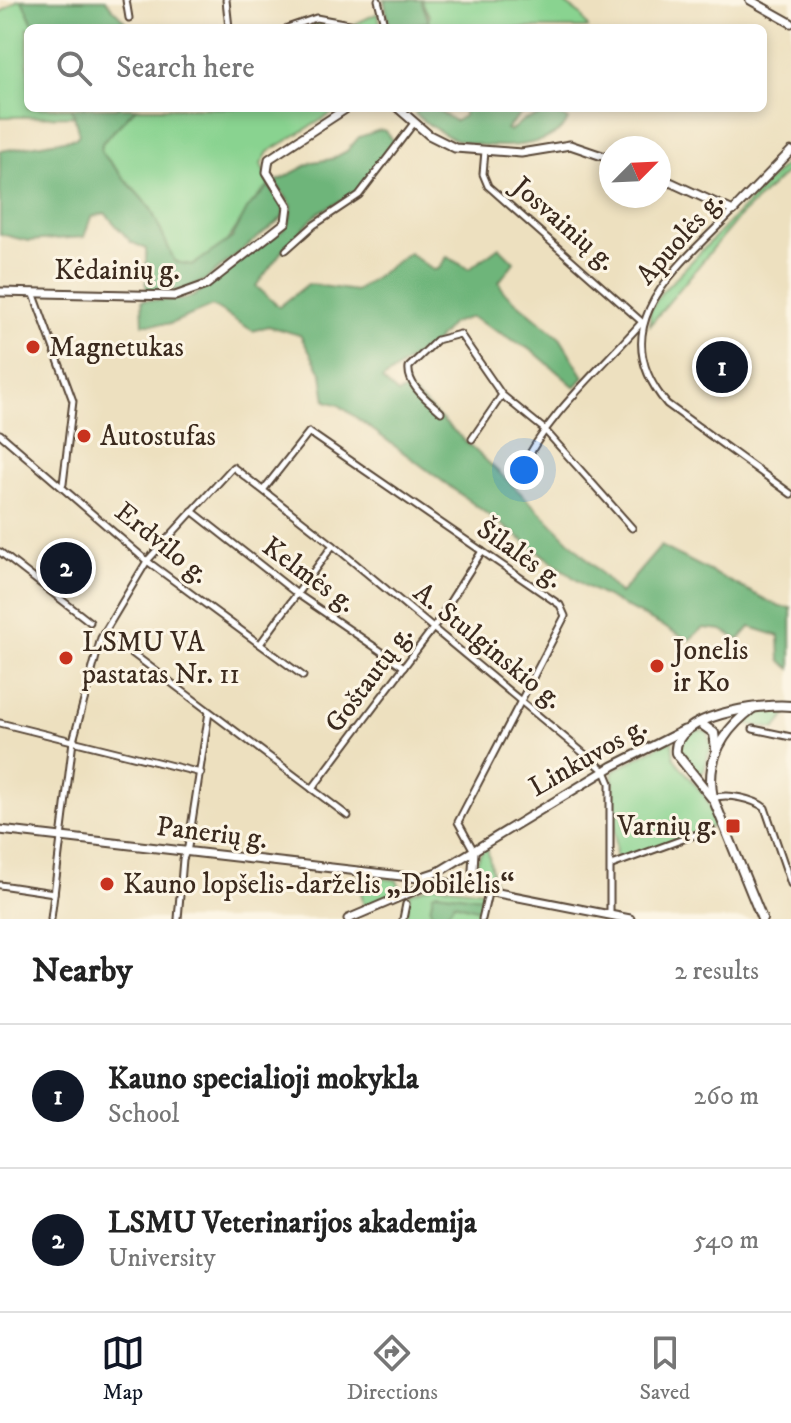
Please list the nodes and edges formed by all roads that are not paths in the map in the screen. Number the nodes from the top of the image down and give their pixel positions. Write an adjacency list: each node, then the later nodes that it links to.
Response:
1 (126, 0): 5 (street)
2 (226, 0): 7 (street)
3 (378, 0): 10 (street)
4 (750, 0): 6 (street)
5 (129, 18)
6 (791, 23)
7 (229, 24)
8 (299, 24): 9 (street)
9 (349, 24)
10 (384, 24)
11 (341, 112): 21 (street, Kėdainių g.)
12 (402, 112): 13 (street)
13 (414, 123): 14 (street); 19 (street)
14 (485, 151): 16 (street); 22 (street, Josvainių g.)
15 (791, 151): 18 (street, Apuolės g.)
16 (599, 155)
17 (671, 183): 18 (street)
18 (733, 211): 22 (street, Apuolės g.)
19 (286, 250)
20 (0, 292): 21 (street, Kėdainių g.)
21 (33, 292): 29 (street)
22 (642, 322): 25 (street); 31 (street, Apuolės g.)
23 (502, 395): 24 (street); 25 (street); 27 (street)
24 (441, 412)
25 (544, 429): 28 (street); 33 (street)
26 (0, 434): 29 (street, Erdvilo g.)
27 (472, 439)
28 (520, 472)
29 (62, 485): 37 (street, Erdvilo g.)
30 (264, 489): 32 (street, A. Stulginskio g.); 34 (street, A. Stulginskio g.); 35 (street, Šilalės g.)
31 (791, 494)
32 (192, 511): 37 (street); 38 (street, Kelmės g.)
33 (632, 528)
34 (333, 545): 38 (street); 40 (street, A. Stulginskio g.)
35 (482, 551): 40 (street, Goštautų g.); 45 (street, Šilalės g.)
36 (0, 552): 39 (street)
37 (147, 561): 41 (street); 42 (street, Erdvilo g.)
38 (296, 593): 42 (street); 43 (street, Kelmės g.)
39 (90, 622)
40 (434, 627): 43 (street, Goštautų g.); 45 (street, A. Stulginskio g.)
41 (104, 632): 48 (street); 54 (street)
42 (260, 644): 44 (street, Erdvilo g.)
43 (404, 667): 60 (street, Goštautų g.)
44 (303, 676)
45 (522, 701): 57 (street, A. Stulginskio g.); 66 (street, Šilalės g.)
46 (791, 706): 47 (main road, Linkuvos g.)
47 (753, 708): 50 (main road, Linkuvos g.); 55 (main road)
48 (209, 712): 58 (street); 60 (street)
49 (0, 723): 54 (street)
50 (700, 723): 52 (main road, Linkuvos g.); 55 (main road)
51 (753, 729): 53 (street)
52 (684, 730): 57 (street, Linkuvos g.); 59 (main road)
53 (791, 737)
54 (73, 741): 58 (street); 65 (street)
55 (716, 750): 56 (main road)
56 (709, 768): 59 (main road); 61 (main road)
57 (605, 771): 66 (street, Linkuvos g.); 68 (street)
58 (201, 773): 67 (street)
59 (692, 774): 61 (main road)
60 (312, 789): 62 (street)
61 (713, 798): 71 (street); 84 (main road)
62 (348, 816)
63 (711, 829): 68 (street)
64 (0, 830): 65 (street, Panerių g.)
65 (62, 837): 67 (street, Panerių g.); 74 (street)
66 (474, 851): 70 (street, Linkuvos g.); 73 (street)
67 (186, 852): 69 (street, Panerių g.); 79 (street)
68 (612, 865): 77 (street)
69 (399, 877): 70 (street, Panerių g.); 75 (street)
70 (419, 878)
71 (791, 884)
72 (0, 885): 74 (street)
73 (486, 889): 75 (street); 77 (street); 82 (street)
74 (55, 893): 78 (street)
75 (401, 894): 80 (street)
76 (406, 904): 81 (street)
77 (607, 916): 83 (street)
78 (51, 919)
79 (178, 919)
80 (348, 919)
81 (403, 919)
82 (482, 919)
83 (630, 919)
84 (762, 919)

